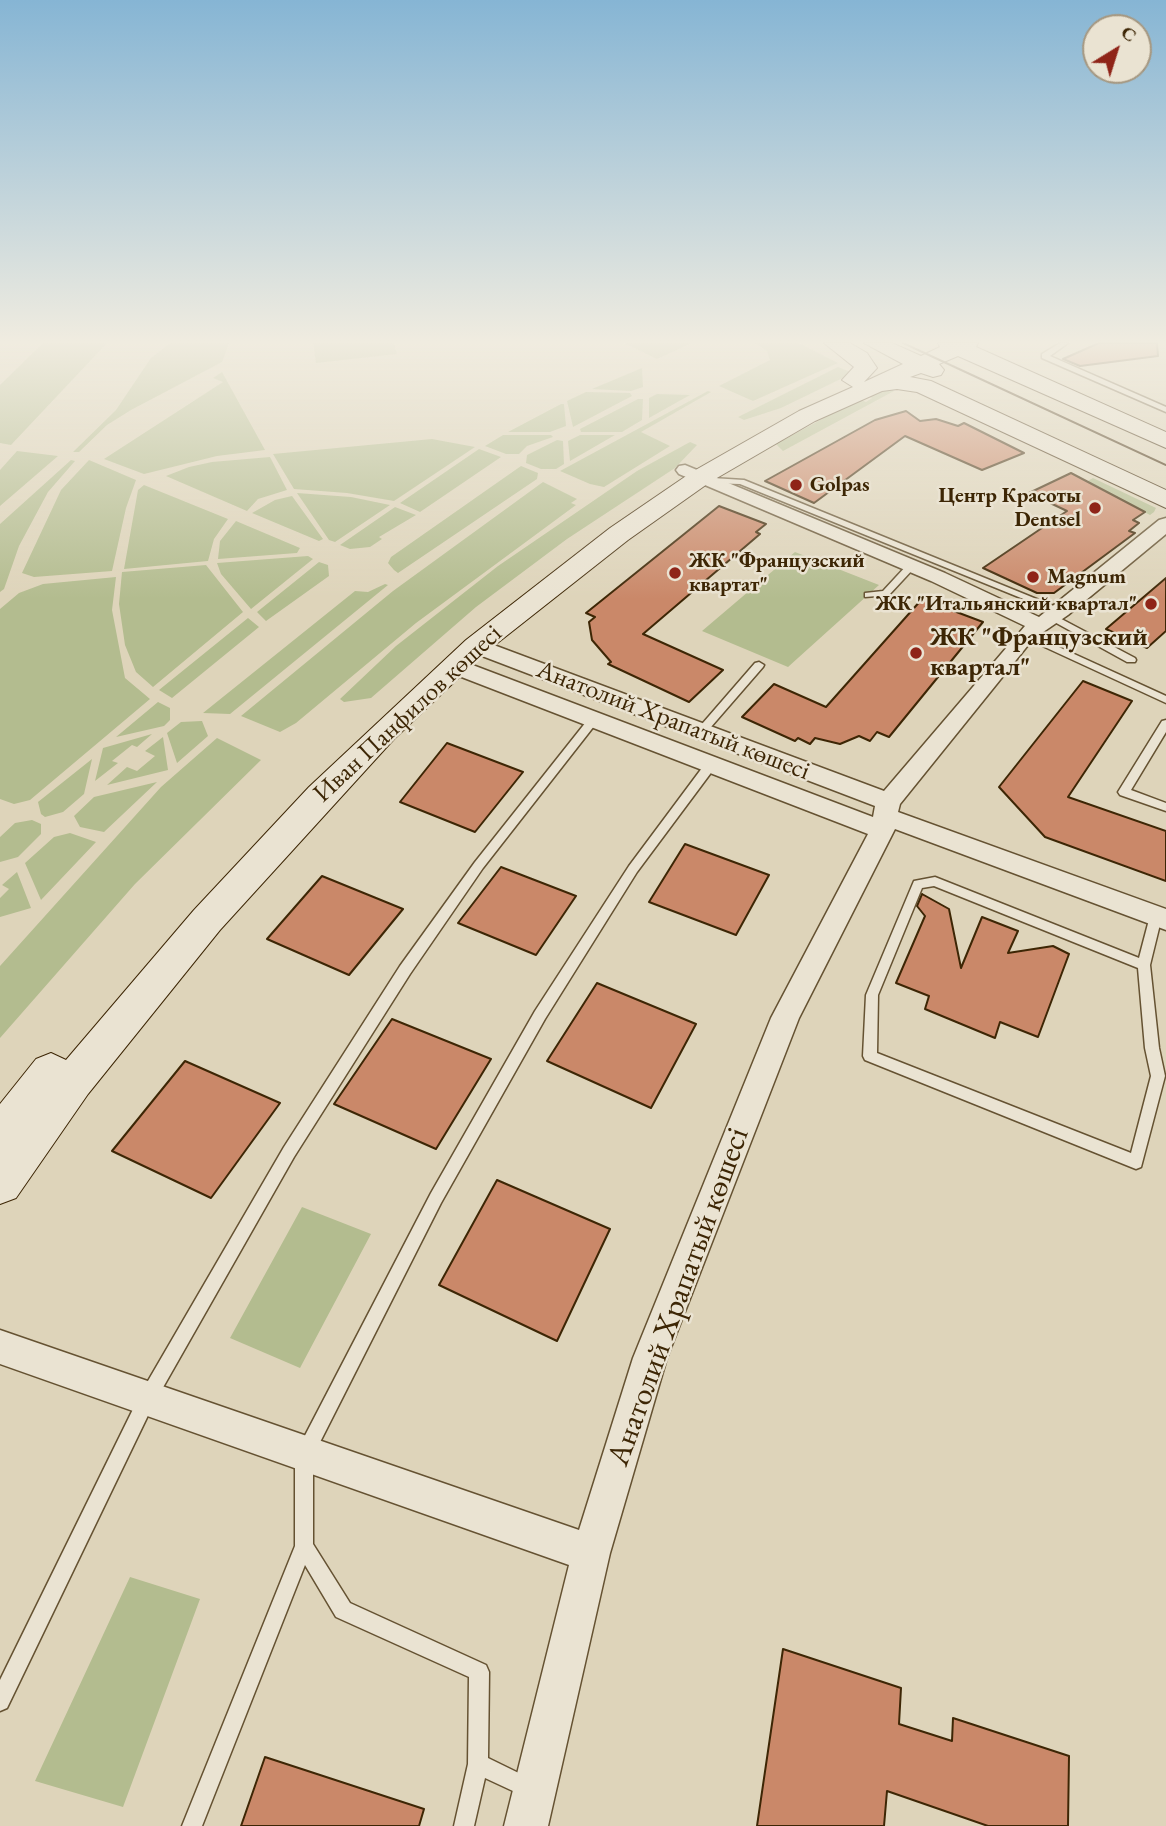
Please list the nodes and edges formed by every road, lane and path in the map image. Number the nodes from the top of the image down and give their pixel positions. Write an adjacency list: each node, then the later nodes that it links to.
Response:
1 (785, 428): 6 (street, Иван Панфилов көшесі)
2 (1012, 428): 8 (street)
3 (1059, 428): 7 (street)
4 (1138, 428): 5 (street)
5 (1166, 441)
6 (700, 476): 10 (street); 12 (lane); 13 (street, Иван Панфилов көшесі)
7 (1166, 477)
8 (1166, 500)
9 (1166, 524): 12 (street, Анатолий Храпатый көшесі)
10 (911, 566): 11 (lane); 12 (street)
11 (868, 595)
12 (1044, 622): 14 (lane); 16 (lane); 22 (street, Анатолий Храпатый көшесі)
13 (456, 652): 17 (street, Анатолий Храпатый көшесі); 19 (street, Анатолий Храпатый көшесі); 25 (street, Иван Панфилов көшесі); 26 (street, Иван Панфилов көшесі)
14 (1131, 660)
15 (759, 664): 19 (lane)
16 (1166, 700)
17 (594, 719): 20 (street, Анатолий Храпатый көшесі); 28 (lane)
18 (1166, 723): 21 (lane)
19 (701, 733): 22 (street, Анатолий Храпатый көшесі)
20 (712, 763): 22 (street, Анатолий Храпатый көшесі); 29 (lane)
21 (1166, 807)
22 (885, 816): 23 (street); 31 (street, Анатолий Храпатый көшесі)
23 (1161, 918): 24 (lane)
24 (1144, 965): 24 (lane)
25 (0, 1137)
26 (0, 1184)
27 (0, 1347): 28 (street)
28 (146, 1399): 29 (street); 32 (lane)
29 (304, 1455): 30 (lane); 31 (street)
30 (304, 1546): 33 (lane); 35 (lane)
31 (591, 1553): 34 (street, Анатолий Храпатый көшесі)
32 (0, 1701)
33 (478, 1764): 34 (lane); 36 (lane)
34 (535, 1792): 37 (street, Анатолий Храпатый көшесі)
35 (192, 1826)
36 (464, 1826)
37 (526, 1826)

